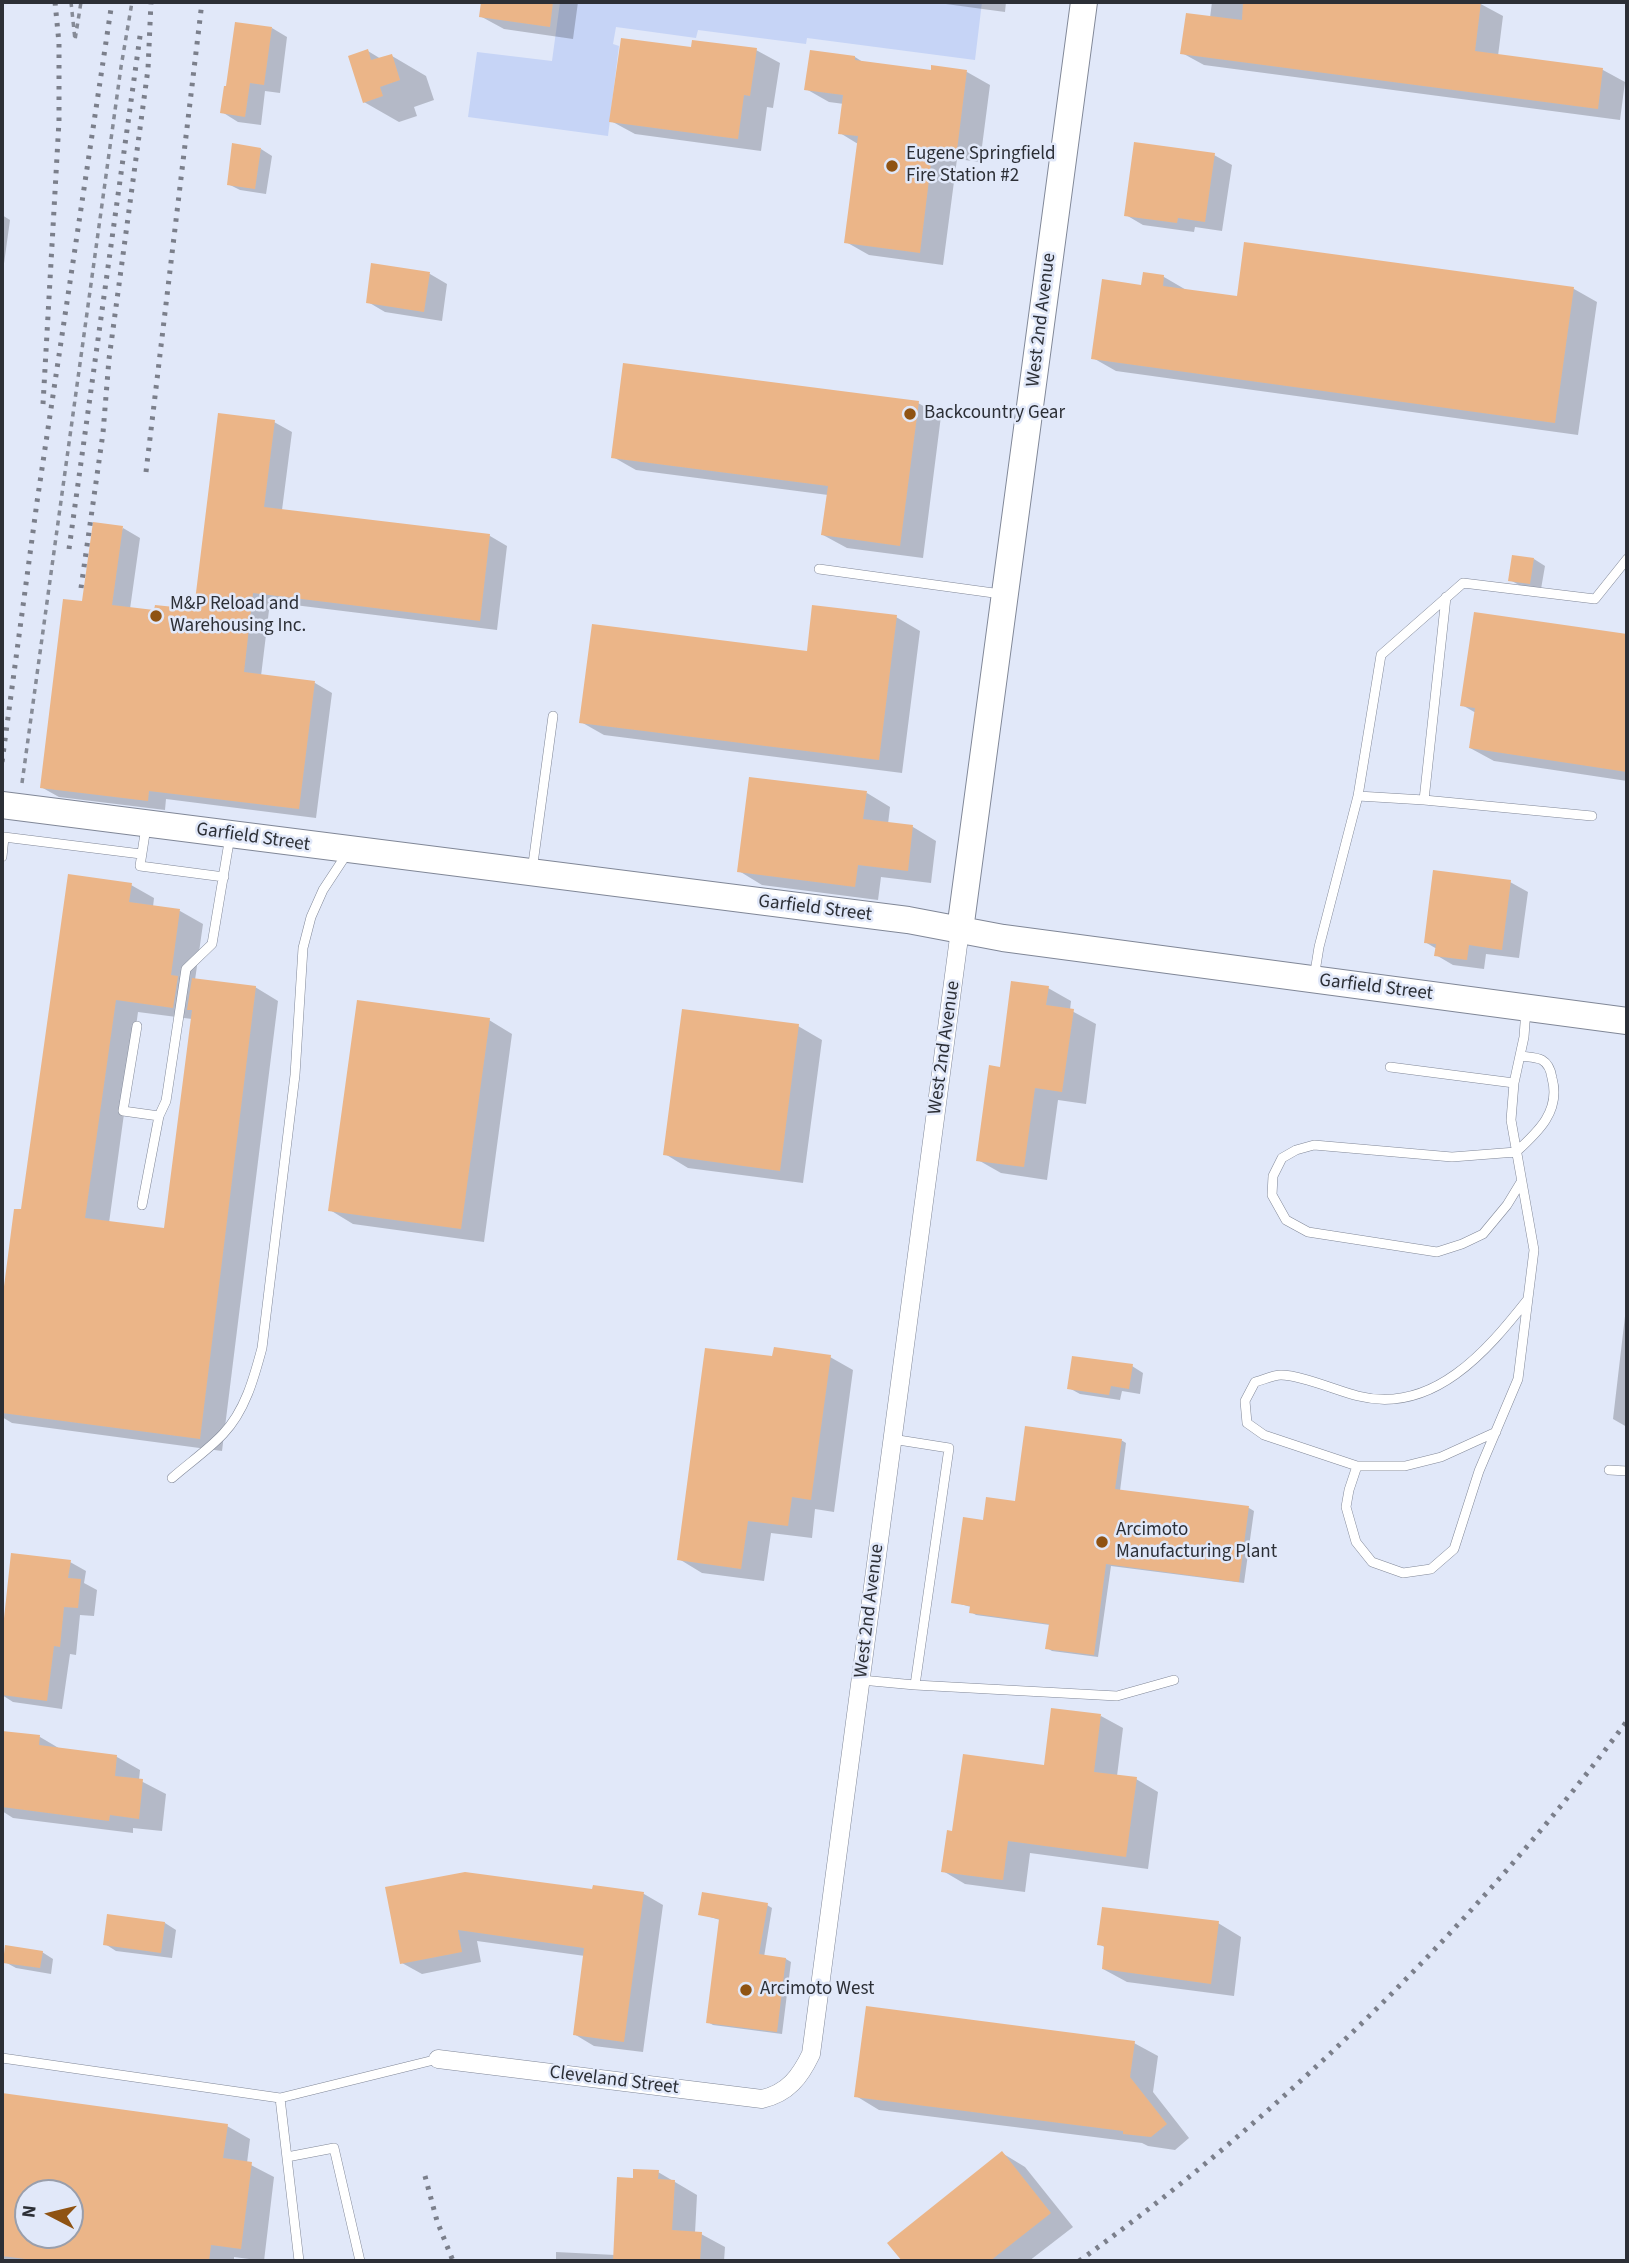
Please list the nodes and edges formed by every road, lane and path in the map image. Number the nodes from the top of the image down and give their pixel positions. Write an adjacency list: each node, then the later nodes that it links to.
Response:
1 (71, 2): 2 (path)
2 (81, 2)
3 (132, 2): 12 (path)
4 (1084, 2): 7 (street, West 2nd Avenue)
5 (1627, 559): 8 (lane)
6 (819, 569): 7 (lane)
7 (1005, 595): 21 (street, West 2nd Avenue)
8 (1446, 597): 10 (lane); 11 (lane)
9 (553, 716): 19 (lane)
10 (1358, 796): 11 (lane); 22 (lane)
11 (1424, 800): 13 (lane)
12 (10, 806): 14 (street, Garfield Street)
13 (1592, 816)
14 (146, 824): 15 (street, Garfield Street); 17 (lane)
15 (230, 834): 16 (street, Garfield Street); 20 (lane)
16 (349, 850): 19 (street, Garfield Street); 39 (lane)
17 (141, 854): 18 (lane); 20 (lane)
18 (2, 857)
19 (532, 873): 21 (street, Garfield Street)
20 (224, 877): 29 (lane)
21 (960, 930): 22 (street, Garfield Street); 35 (street, West 2nd Avenue)
22 (1314, 980): 23 (street, Garfield Street)
23 (1526, 1007): 24 (street, Garfield Street); 26 (lane)
24 (1627, 1021)
25 (137, 1026): 29 (lane)
26 (1521, 1056): 28 (lane); 30 (lane)
27 (1390, 1067): 28 (lane)
28 (1514, 1083): 30 (lane)
29 (159, 1116): 32 (lane)
30 (1516, 1152): 31 (lane); 31 (lane)
31 (1521, 1182): 33 (lane)
32 (142, 1205)
33 (1529, 1298): 34 (lane); 36 (lane)
34 (1496, 1432): 36 (lane); 36 (lane)
35 (892, 1439): 40 (street, West 2nd Avenue); 42 (lane)
36 (1357, 1466)
37 (1609, 1470): 38 (lane)
38 (1627, 1471)
39 (172, 1478)
40 (861, 1680): 42 (lane); 45 (street, West 2nd Avenue)
41 (1174, 1680): 42 (lane)
42 (915, 1685)
43 (2, 2058): 46 (lane)
44 (438, 2059): 45 (street, Cleveland Street); 46 (lane)
45 (788, 2088)
46 (280, 2098): 47 (lane)
47 (287, 2157): 48 (lane); 49 (lane)
48 (299, 2261)
49 (360, 2261)

